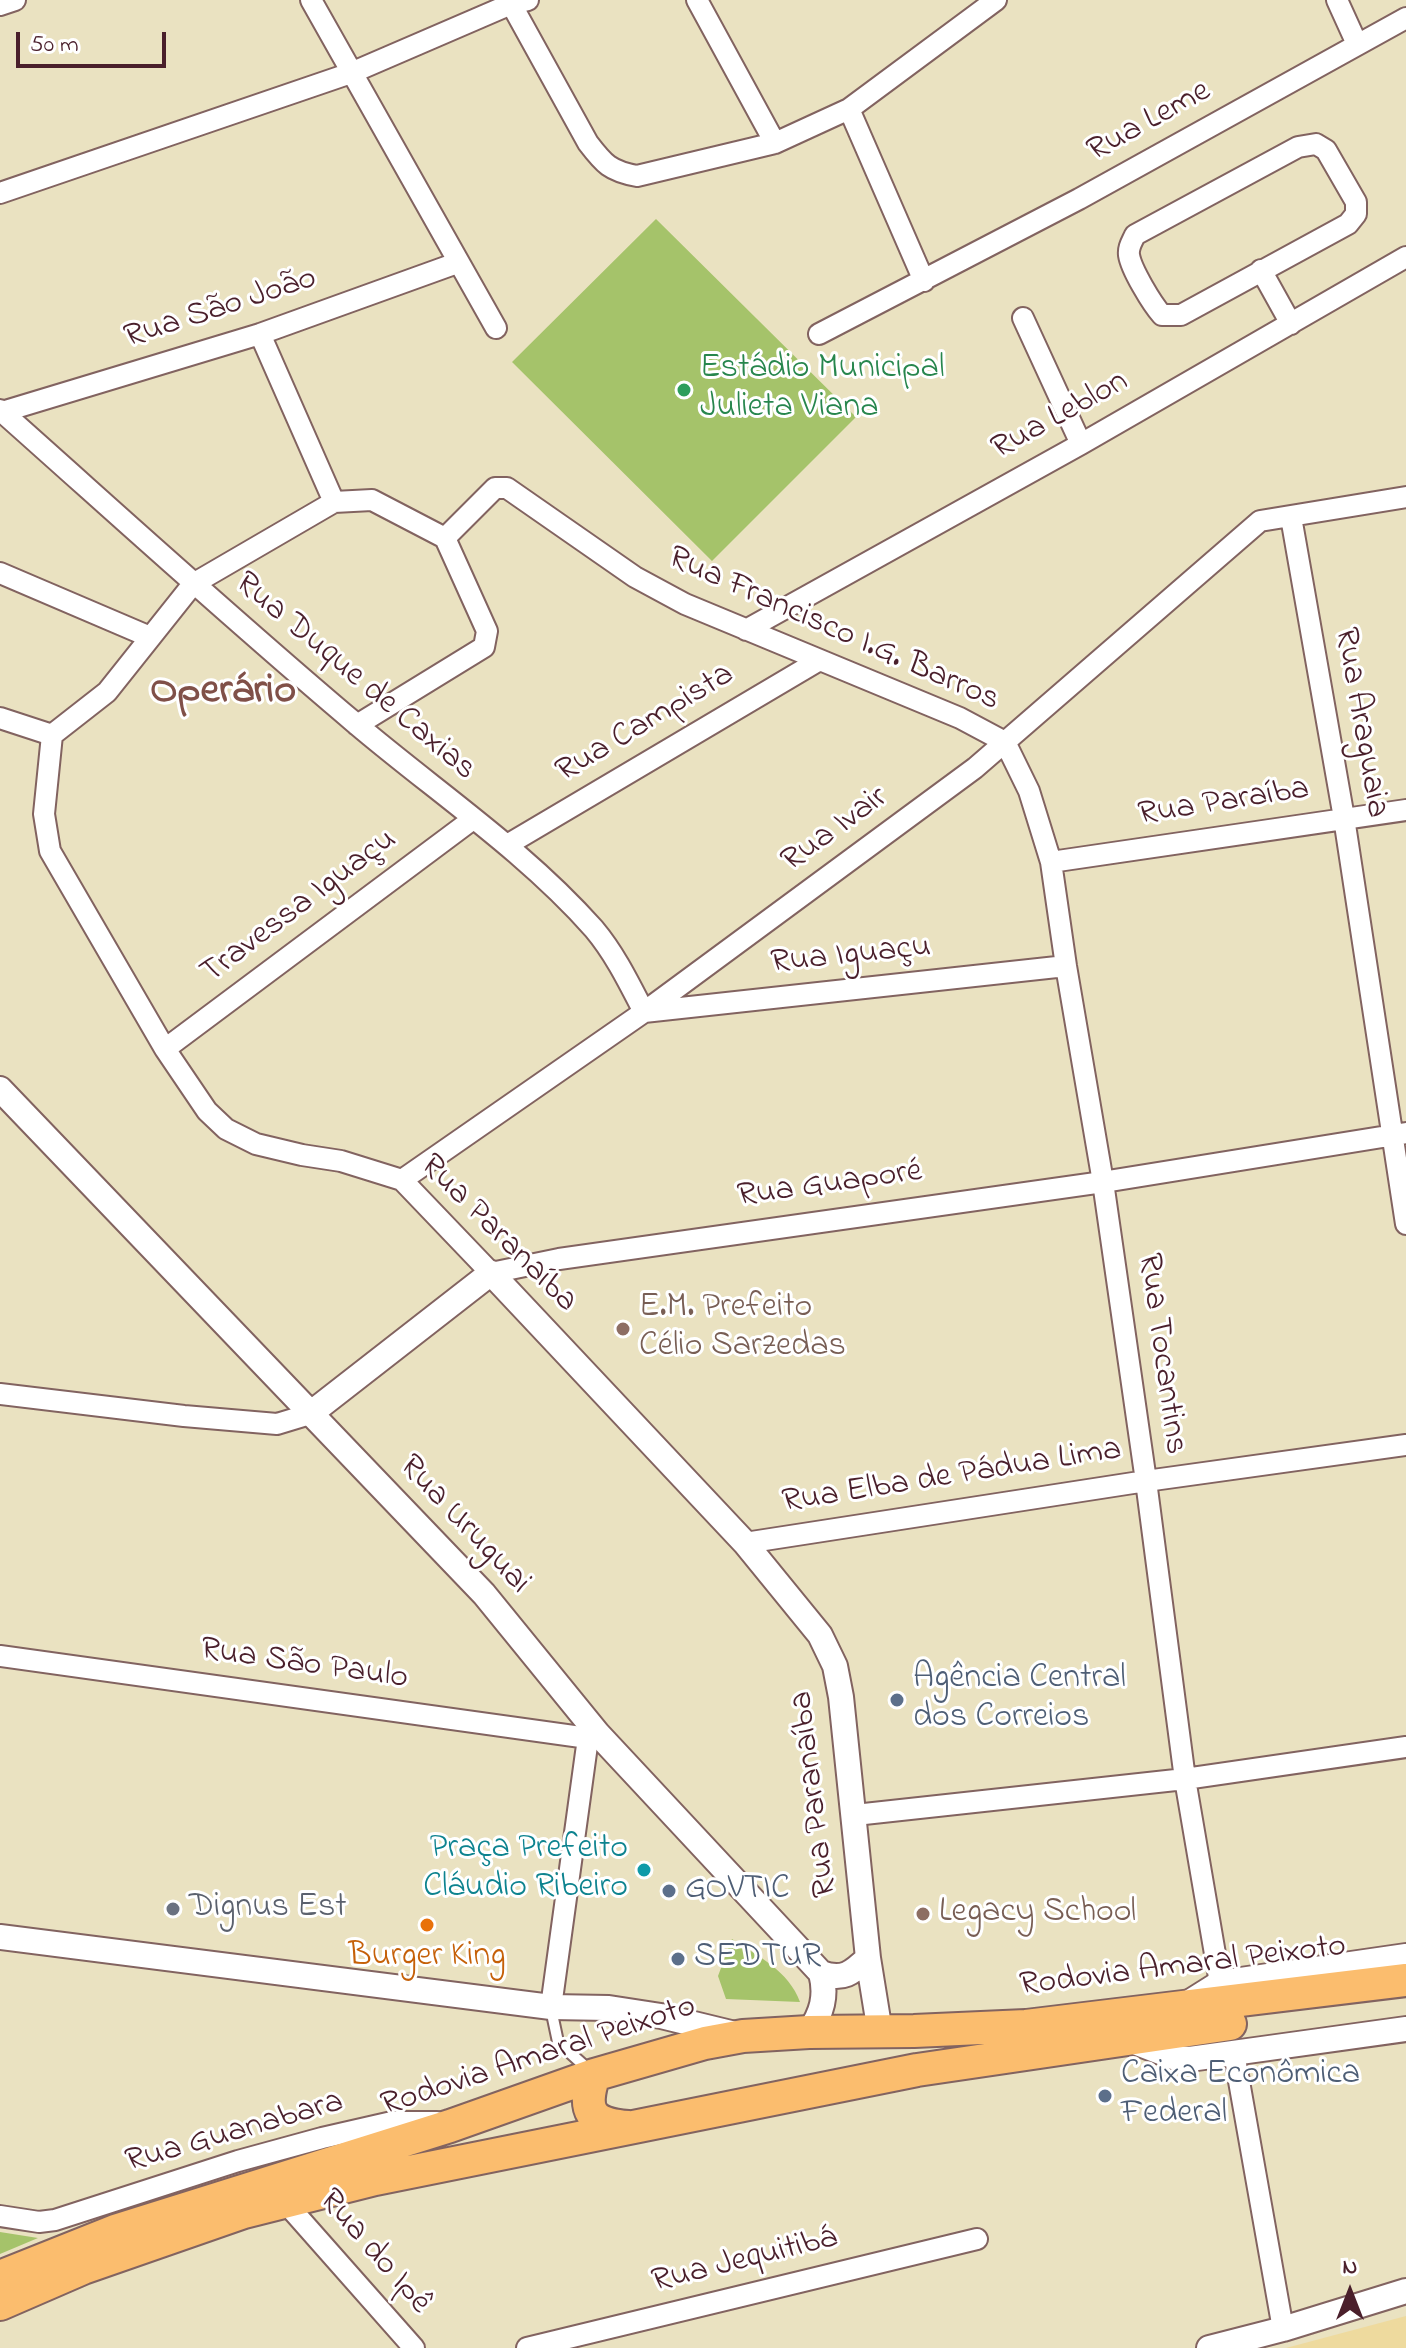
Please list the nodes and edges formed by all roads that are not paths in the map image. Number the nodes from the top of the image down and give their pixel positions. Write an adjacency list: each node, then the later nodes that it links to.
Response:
1 (15, 0): 7 (street)
2 (311, 0): 10 (street)
3 (697, 0): 12 (street)
4 (996, 0): 11 (street)
5 (1337, 0): 9 (street)
6 (516, 1): 10 (street); 12 (street)
7 (0, 5)
8 (1406, 18): 9 (street, Rua Leme)
9 (1357, 44): 17 (street, Rua Leme)
10 (351, 73): 13 (street); 15 (street)
11 (849, 109): 12 (street); 17 (street)
12 (775, 143)
13 (0, 193)
14 (1406, 257): 19 (street, Rua Leblon)
15 (457, 263): 20 (street); 21 (street, Rua São João)
16 (1261, 270): 16 (street); 19 (street)
17 (924, 281): 22 (street, Rua Leme)
18 (1023, 318): 24 (street)
19 (1291, 324): 24 (street, Rua Leblon)
20 (496, 328)
21 (260, 334): 23 (street, Rua São João); 26 (street)
22 (819, 334)
23 (1, 411): 30 (street, Rua Duque de Caxias)
24 (1081, 444): 31 (street, Rua Leblon)
25 (1406, 497): 27 (street, Rua Ivair)
26 (334, 502): 28 (street); 30 (street)
27 (1291, 517): 37 (street, Rua Ivair); 39 (street, Rua Araguaia)
28 (445, 538): 31 (street, Rua Francisco I.G. Barros); 35 (street)
29 (0, 573): 32 (street)
30 (193, 584): 32 (street); 35 (street, Rua Duque de Caxias)
31 (746, 630): 33 (street, Rua Francisco I.G. Barros)
32 (150, 637): 36 (street)
33 (818, 661): 37 (street, Rua Francisco I.G. Barros); 41 (street, Rua Campista)
34 (0, 718): 36 (street)
35 (357, 725): 40 (street, Rua Duque de Caxias)
36 (52, 735): 45 (street, Rua Paranaíba)
37 (1005, 742): 42 (street, Rua Tocantins); 44 (street, Rua Ivair)
38 (1406, 810): 39 (street, Rua Paraíba)
39 (1344, 818): 42 (street, Rua Paraíba); 47 (street, Rua Araguaia)
40 (473, 819): 41 (street, Rua Duque de Caxias); 45 (street, Travessa Iguaçu)
41 (507, 845): 44 (street, Rua Duque de Caxias)
42 (1051, 862): 43 (street, Rua Tocantins)
43 (1066, 966): 44 (street, Rua Iguaçu); 49 (street, Rua Tocantins)
44 (644, 1012): 48 (street, Rua Ivair)
45 (165, 1049): 48 (street, Rua Paranaíba)
46 (0, 1089): 53 (street, Rua Uruguai)
47 (1398, 1134): 49 (street, Rua Guaporé); 50 (street, Rua Araguaia)
48 (402, 1180): 51 (street, Rua Paranaíba)
49 (1103, 1182): 51 (street, Rua Guaporé); 55 (street, Rua Tocantins)
50 (1406, 1224)
51 (491, 1273): 53 (street, Rua Guaporé); 56 (street, Rua Paranaíba)
52 (0, 1394): 53 (street)
53 (310, 1414): 58 (street, Rua Uruguai)
54 (1406, 1445): 55 (street, Rua Elba de Pádua Lima)
55 (1146, 1481): 56 (street, Rua Elba de Pádua Lima); 60 (street, Rua Tocantins)
56 (745, 1543): 61 (street, Rua Paranaíba)
57 (0, 1656): 58 (street, Rua São Paulo)
58 (593, 1736): 65 (street, Rua Uruguai); 69 (street)
59 (1406, 1747): 60 (street)
60 (1185, 1779): 61 (street); 67 (street, Rua Tocantins)
61 (855, 1815): 64 (street, Rua Paranaíba)
62 (0, 1937): 69 (street)
63 (1406, 1956): 67 (street)
64 (868, 1958): 65 (street); 73 (street, Rua Paranaíba)
65 (821, 1973): 72 (street)
66 (1406, 1980): 70 (highway, Rodovia Amaral Peixoto)
67 (1220, 1983): 70 (street)
68 (1406, 2001): 75 (highway, Rodovia Amaral Peixoto)
69 (551, 2007): 74 (street); 77 (lane)
70 (1180, 2008): 73 (highway, Rodovia Amaral Peixoto)
71 (1406, 2029): 76 (street)
72 (809, 2032): 73 (highway, Rodovia Amaral Peixoto); 74 (highway, Rodovia Amaral Peixoto)
73 (880, 2032): 78 (highway)
74 (743, 2036): 77 (highway, Rodovia Amaral Peixoto)
75 (1124, 2038): 76 (street); 78 (highway, Rodovia Amaral Peixoto)
76 (1234, 2053): 87 (street)
77 (594, 2075): 79 (highway, Rodovia Amaral Peixoto); 80 (highway)
78 (825, 2087): 80 (highway, Rodovia Amaral Peixoto)
79 (450, 2126): 82 (street, Rua Guanabara); 84 (highway, Rodovia Amaral Peixoto)
80 (635, 2128): 81 (highway, Rodovia Amaral Peixoto)
81 (284, 2201): 86 (highway, Rodovia Amaral Peixoto); 88 (street, Rua do Ipê)
82 (0, 2216)
83 (977, 2239): 89 (street, Rua Jequitibá)
84 (0, 2277)
85 (1406, 2291): 87 (street)
86 (0, 2304)
87 (1283, 2329): 90 (street)
88 (414, 2348)
89 (527, 2348)
90 (1209, 2348)

